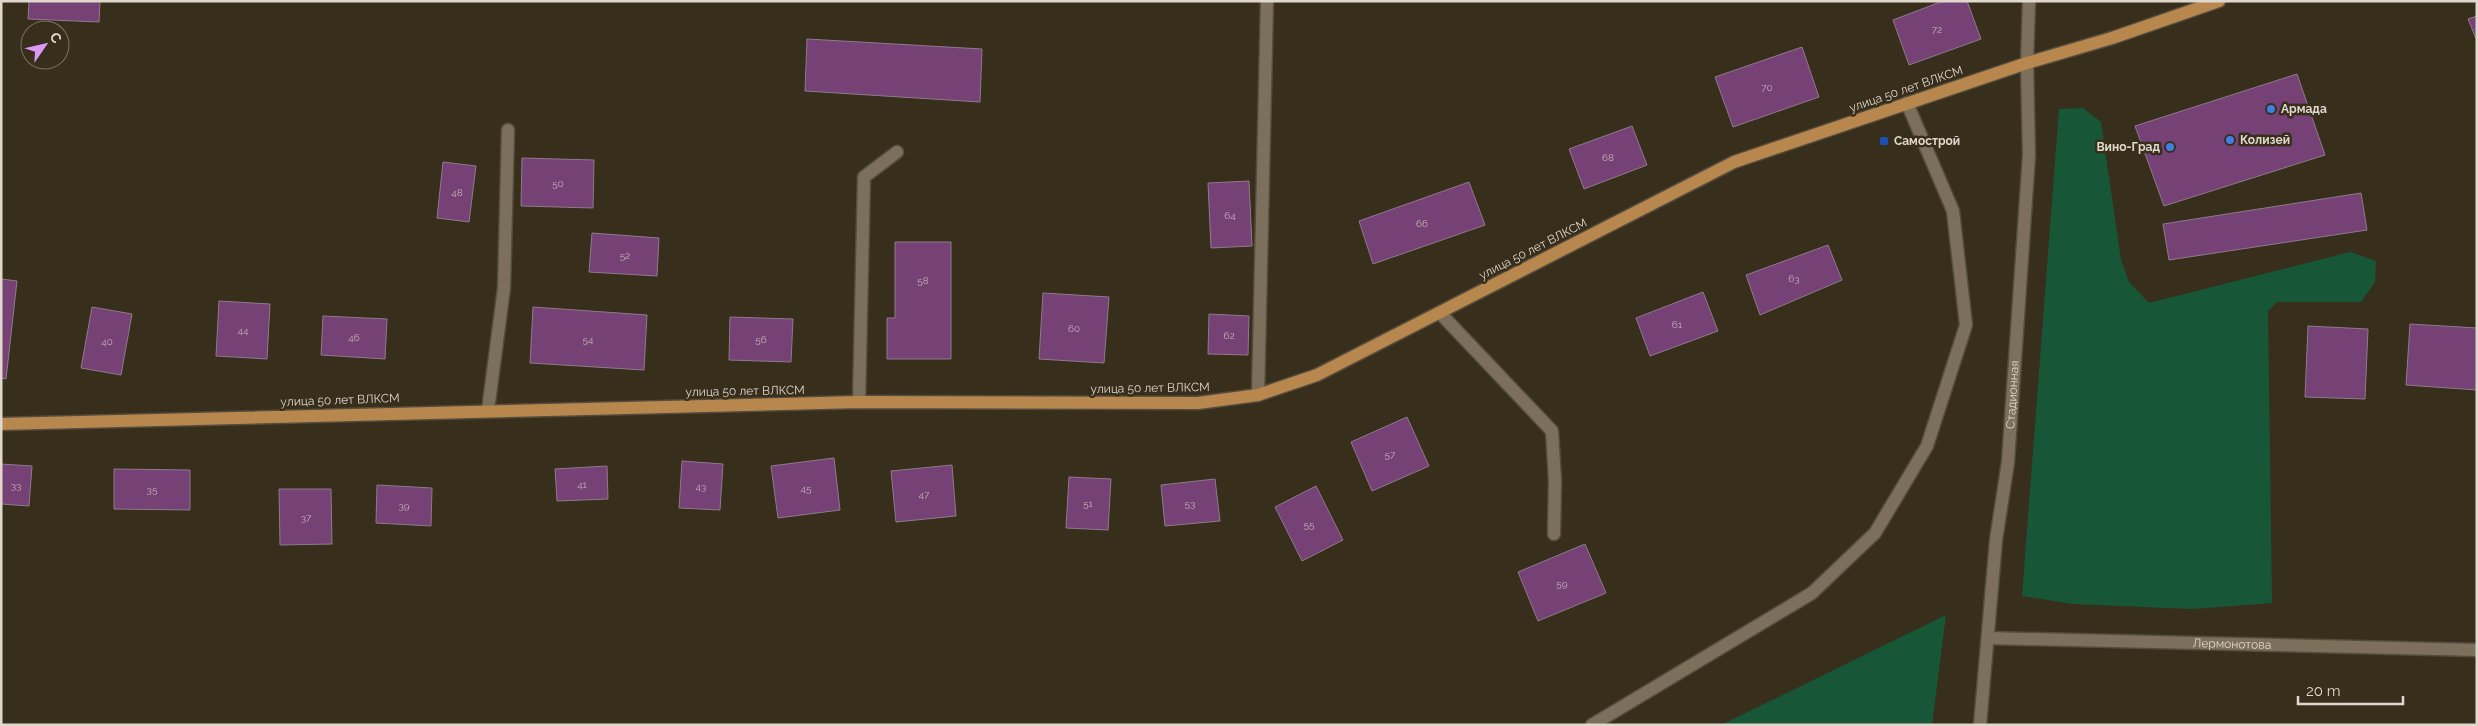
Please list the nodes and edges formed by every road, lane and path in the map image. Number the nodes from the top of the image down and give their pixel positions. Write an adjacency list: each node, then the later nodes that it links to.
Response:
1 (1266, 1): 9 (street)
2 (2029, 1): 4 (street, Стадионная)
3 (2219, 1): 4 (main road, улица 50 лет ВЛКСМ)
4 (2027, 62): 5 (main road, улица 50 лет ВЛКСМ); 14 (street, Стадионная)
5 (1907, 103): 8 (main road, улица 50 лет ВЛКСМ); 16 (street)
6 (508, 130): 11 (street)
7 (897, 152): 10 (street)
8 (1440, 313): 9 (main road, улица 50 лет ВЛКСМ); 13 (street)
9 (1258, 394): 10 (main road, улица 50 лет ВЛКСМ)
10 (859, 402): 11 (main road, улица 50 лет ВЛКСМ)
11 (488, 410): 12 (main road, улица 50 лет ВЛКСМ)
12 (1, 424)
13 (1554, 534)
14 (1988, 638): 15 (street, Лермонотова); 17 (street, Стадионная)
15 (2477, 650)
16 (1592, 725)
17 (1980, 725)

